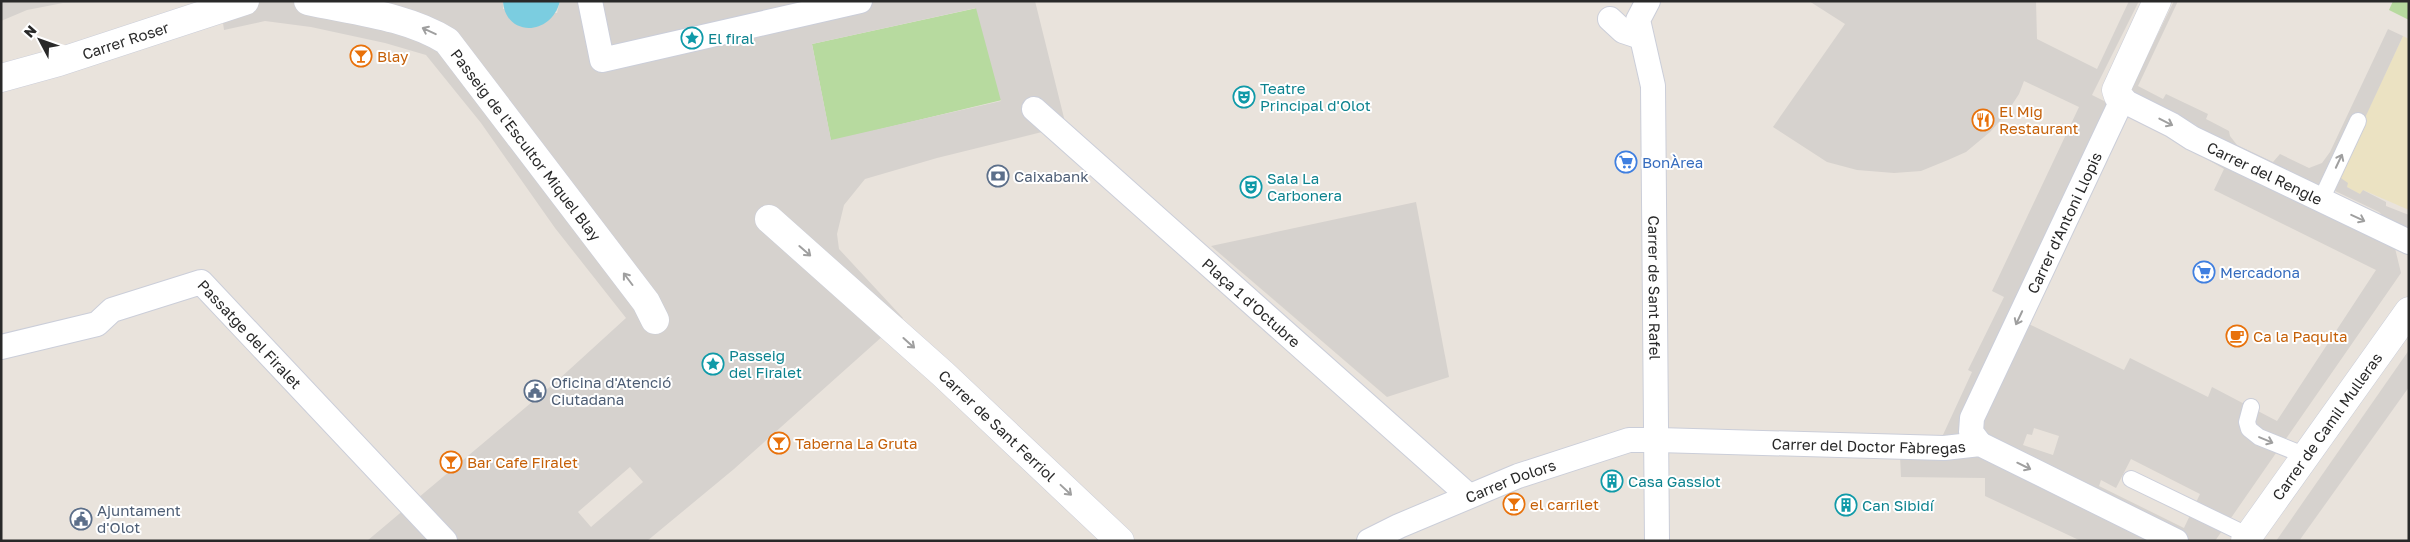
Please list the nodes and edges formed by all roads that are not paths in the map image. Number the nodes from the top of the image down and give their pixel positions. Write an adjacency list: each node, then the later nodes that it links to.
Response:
1 (308, 1): 17 (street, Passeig de l'Escultor Miquel Blay, one-way to 1)
2 (590, 1): 3 (street)
3 (860, 1)
4 (1648, 1): 8 (street, Carrer de Sant Rafel)
5 (2157, 1): 10 (street, Carrer d'Antoni Llopis)
6 (233, 5): 9 (street, Carrer Roser)
7 (1610, 19): 8 (street)
8 (1641, 38): 20 (street, Carrer de Sant Rafel)
9 (1, 78)
10 (2122, 100): 13 (street, Carrer del Rengle, one-way to 13); 21 (street, Carrer d'Antoni Llopis, one-way to 21)
11 (1034, 109): 24 (street, Plaça 1 d'Octubre)
12 (2358, 121): 13 (lane, one-way to 12)
13 (2321, 200): 15 (street, Carrer del Rengle, one-way to 15)
14 (768, 219): 27 (street, Carrer de Sant Ferriol, one-way to 27)
15 (2409, 242)
16 (2409, 311): 22 (street, Carrer de Camil Mulleras)
17 (655, 320)
18 (1, 347): 26 (street, Passatge del Firalet)
19 (2252, 407): 22 (lane, one-way to 22)
20 (1658, 440): 21 (street, Carrer del Doctor Fàbregas); 24 (street, Carrer Dolors); 29 (street, Carrer de Sant Rafel)
21 (1980, 444): 30 (street, Carrer del Doctor Fàbregas, one-way to 30)
22 (2306, 456): 25 (street, Carrer de Camil Mulleras)
23 (2131, 479): 25 (lane)
24 (1469, 496): 28 (street, Carrer Dolors)
25 (2247, 538)
26 (445, 541)
27 (1120, 541)
28 (1369, 541)
29 (1657, 541)
30 (2176, 541)

